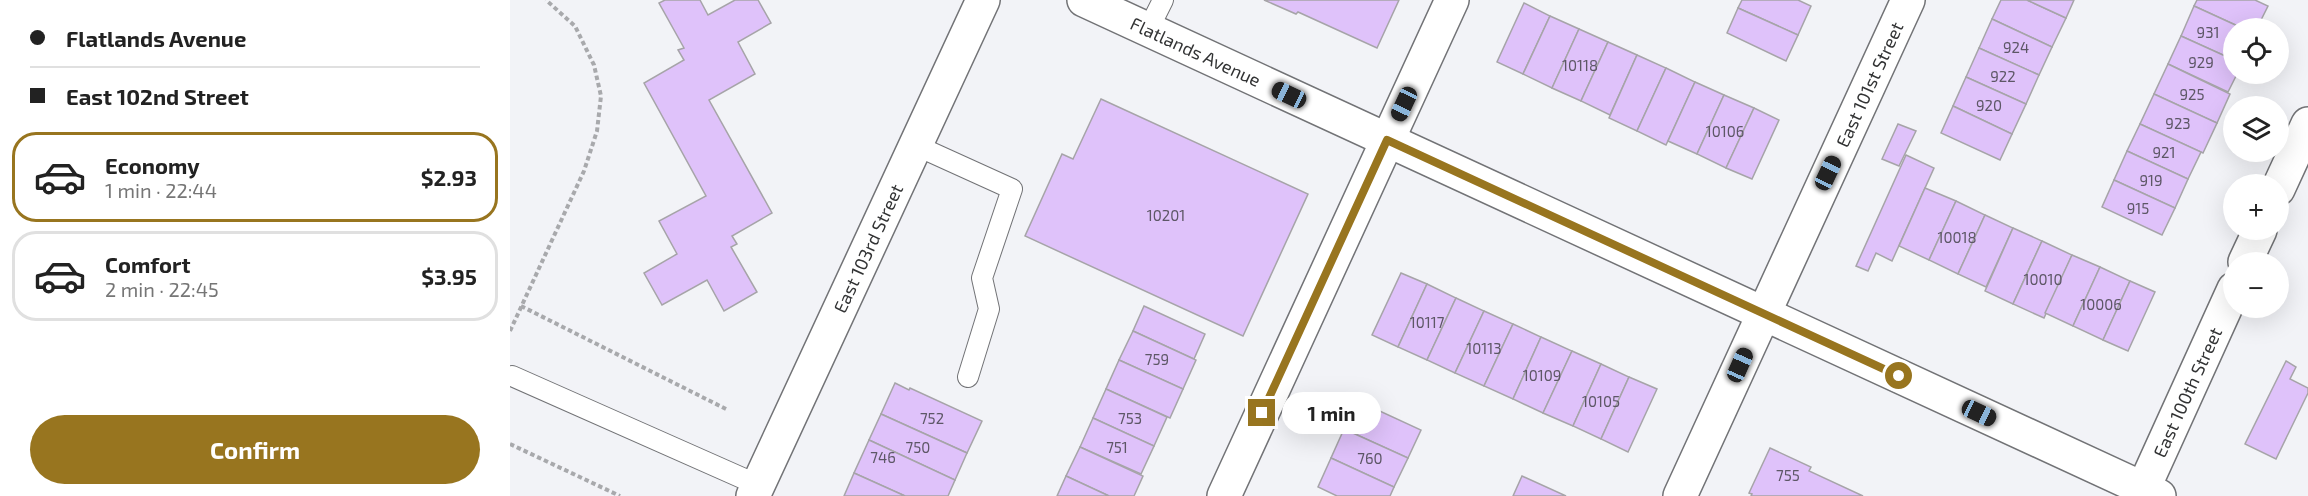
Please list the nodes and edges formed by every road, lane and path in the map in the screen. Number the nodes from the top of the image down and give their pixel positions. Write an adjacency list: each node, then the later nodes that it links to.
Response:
1 (546, 0): 12 (path)
2 (983, 0): 10 (street, East 103rd Street)
3 (1084, 0): 7 (street, Flatlands Avenue)
4 (1163, 0): 7 (lane)
5 (1452, 0): 9 (street)
6 (1908, 0): 13 (street, East 101st Street)
7 (1148, 30): 9 (street, Flatlands Avenue)
8 (2308, 124): 11 (street)
9 (1387, 140): 13 (street, Flatlands Avenue); 23 (street)
10 (915, 145): 17 (lane); 20 (street, East 103rd Street)
11 (2285, 174)
12 (521, 306): 15 (path); 18 (path)
13 (1764, 314): 21 (street, Flatlands Avenue); 24 (street, East 101st Street)
14 (2223, 315): 21 (street, East 100th Street)
15 (510, 331)
16 (512, 376): 20 (lane)
17 (968, 377)
18 (726, 409)
19 (510, 444): 22 (path)
20 (755, 490)
21 (2147, 494)
22 (620, 496)
23 (1224, 496)
24 (1680, 496)

